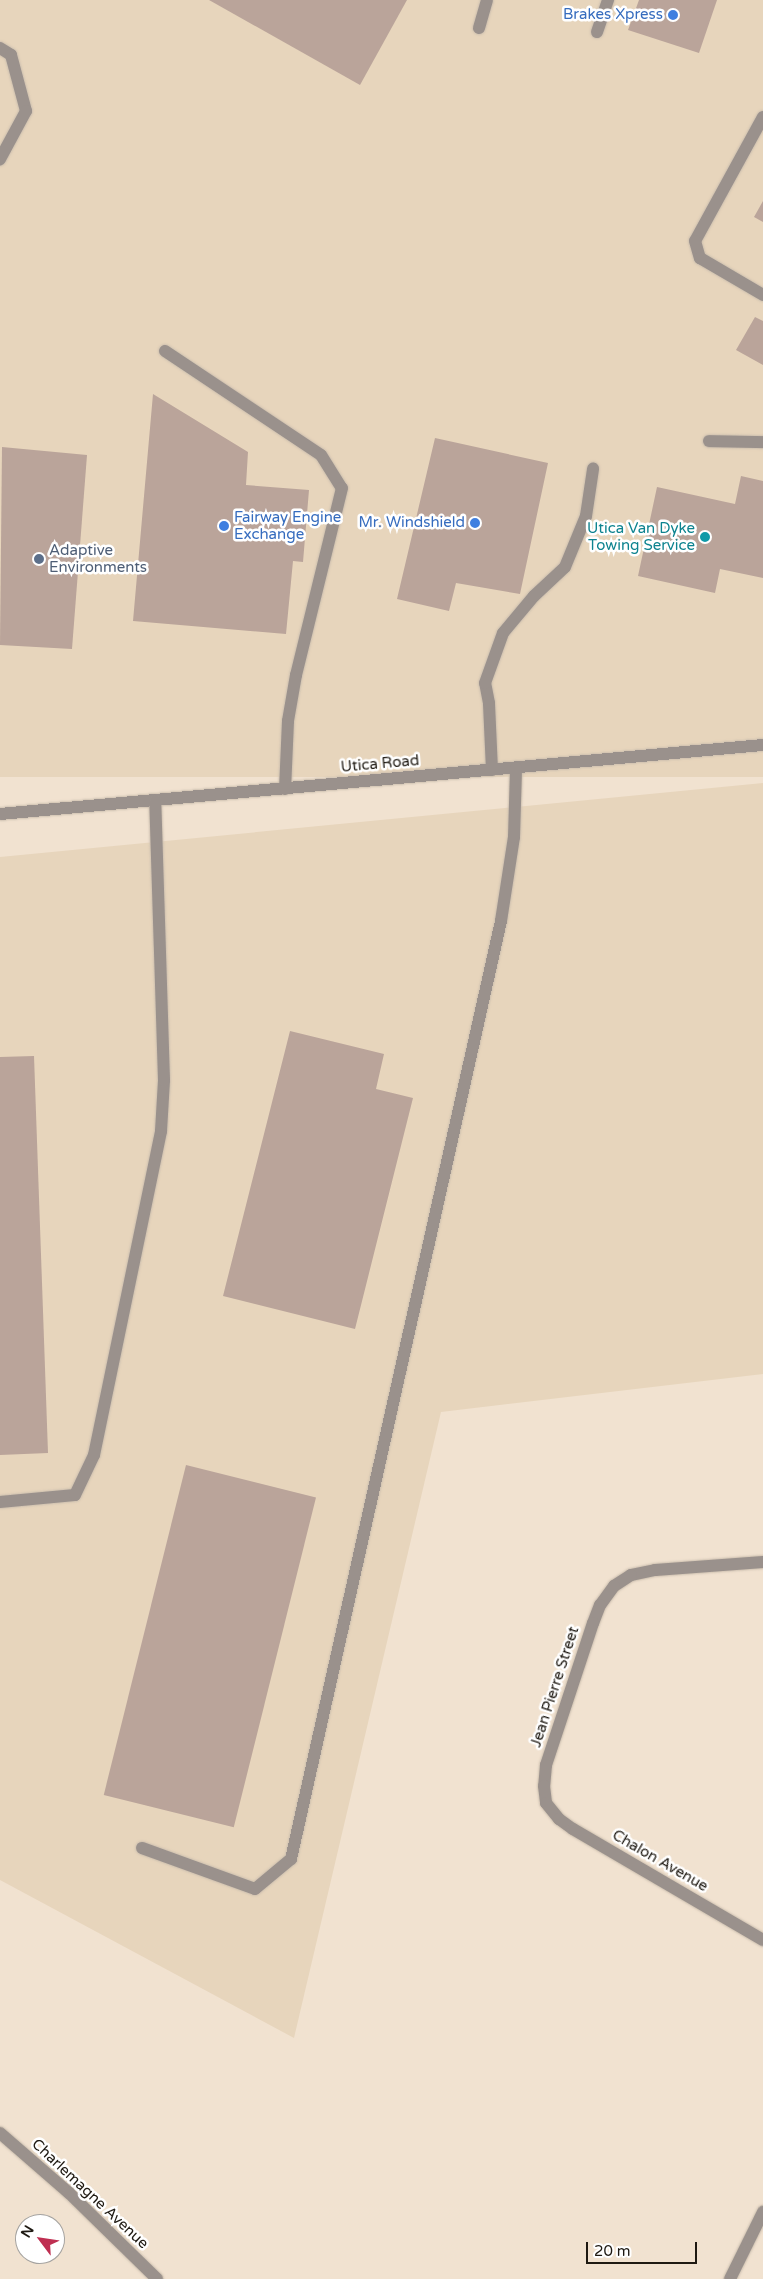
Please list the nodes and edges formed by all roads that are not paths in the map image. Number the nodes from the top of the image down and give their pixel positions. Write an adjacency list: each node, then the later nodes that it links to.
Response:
1 (487, 0): 3 (street)
2 (608, 0): 4 (street)
3 (479, 28)
4 (597, 32)
5 (0, 48): 7 (street)
6 (763, 117): 8 (street)
7 (0, 159)
8 (763, 295)
9 (165, 352): 16 (street)
10 (709, 441): 11 (street)
11 (763, 442)
12 (593, 470): 15 (street)
13 (763, 745): 14 (street, Utica Road)
14 (516, 768): 15 (street, Utica Road); 22 (street)
15 (492, 770): 16 (street, Utica Road)
16 (285, 789): 17 (street, Utica Road)
17 (155, 800): 18 (street, Utica Road); 19 (street)
18 (0, 814)
19 (0, 1502)
20 (763, 1562): 21 (street, Jean Pierre Street)
21 (546, 1803): 23 (street, Chalon Avenue)
22 (142, 1848)
23 (763, 1940)
24 (0, 2133): 26 (street, Charlemagne Avenue)
25 (763, 2212): 27 (street)
26 (157, 2279)
27 (730, 2279)

